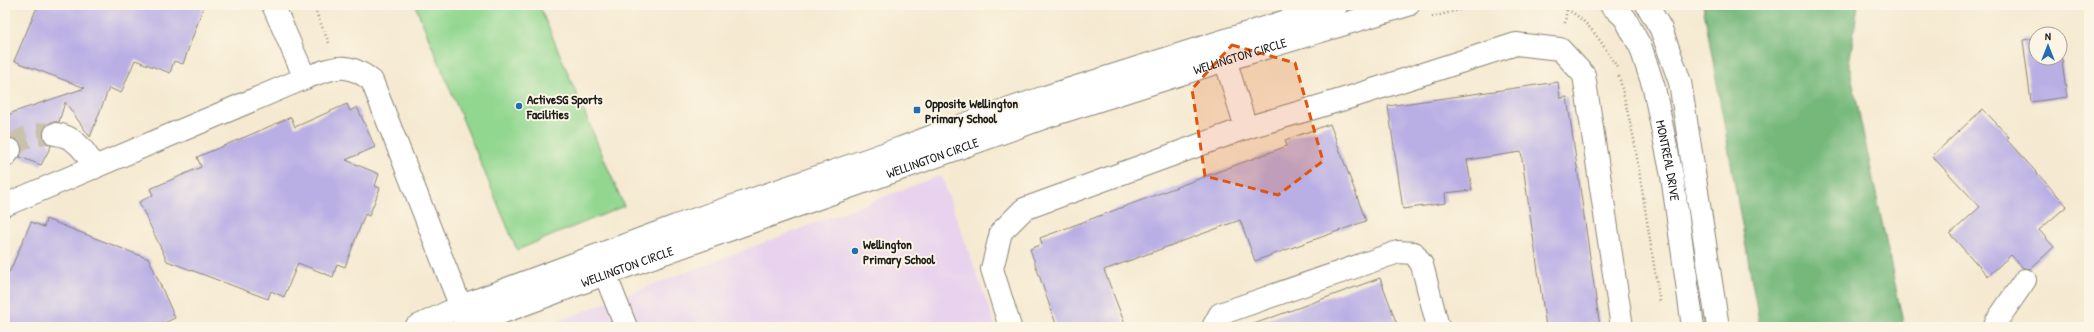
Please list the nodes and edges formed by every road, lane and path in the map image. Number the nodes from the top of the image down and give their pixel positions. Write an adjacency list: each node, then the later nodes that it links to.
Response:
1 (273, 5): 12 (street)
2 (313, 5): 10 (path)
3 (1336, 5): 8 (street, WELLINGTON CIRCLE)
4 (1408, 5): 9 (street, WELLINGTON CIRCLE)
5 (1556, 5): 19 (path)
6 (1611, 5): 27 (street, MONTREAL DRIVE)
7 (1647, 5): 28 (street, MONTREAL DRIVE)
8 (1275, 23): 9 (street); 11 (street, WELLINGTON CIRCLE)
9 (1283, 43): 11 (street, WELLINGTON CIRCLE)
10 (332, 48)
11 (1222, 51): 13 (street); 17 (street, WELLINGTON CIRCLE); 20 (street, WELLINGTON CIRCLE)
12 (305, 78): 15 (street); 20 (street)
13 (1246, 128): 23 (street); 26 (street)
14 (55, 134): 15 (street)
15 (94, 168): 16 (street)
16 (5, 205)
17 (605, 274): 20 (street, WELLINGTON CIRCLE); 22 (street)
18 (2025, 280): 29 (street)
19 (1660, 304)
20 (464, 319): 21 (street, WELLINGTON CIRCLE)
21 (416, 327)
22 (626, 327)
23 (1010, 327)
24 (1213, 327): 25 (street)
25 (1438, 327)
26 (1622, 327)
27 (1693, 327)
28 (1718, 327)
29 (1995, 327)

